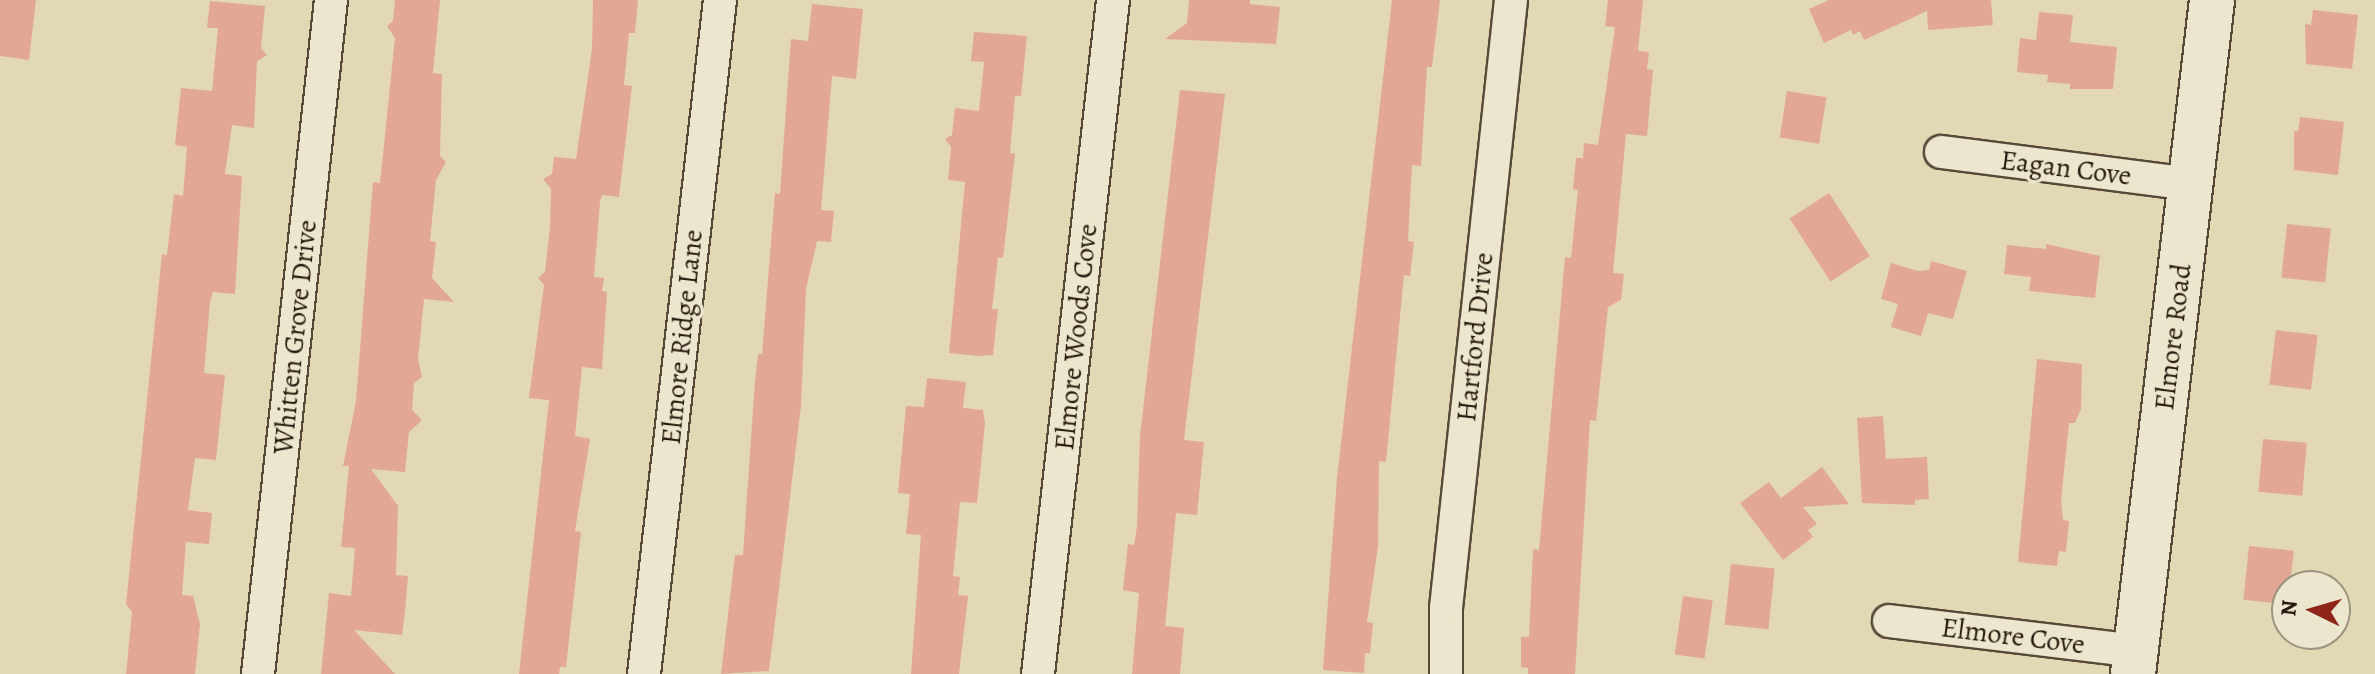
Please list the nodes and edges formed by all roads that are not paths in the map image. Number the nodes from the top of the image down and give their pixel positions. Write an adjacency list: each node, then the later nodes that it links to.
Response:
1 (331, 0): 10 (street, Whitten Grove Drive)
2 (720, 0): 11 (street, Elmore Ridge Lane)
3 (1113, 0): 12 (street, Elmore Woods Cove)
4 (1511, 0): 13 (street, Hartford Drive)
5 (2212, 0): 7 (street, Elmore Road)
6 (1941, 152): 7 (street, Eagan Cove)
7 (2191, 184): 9 (street, Elmore Road)
8 (1889, 621): 9 (street, Elmore Cove)
9 (2135, 662)
10 (258, 674)
11 (644, 674)
12 (1038, 674)
13 (1446, 674)

